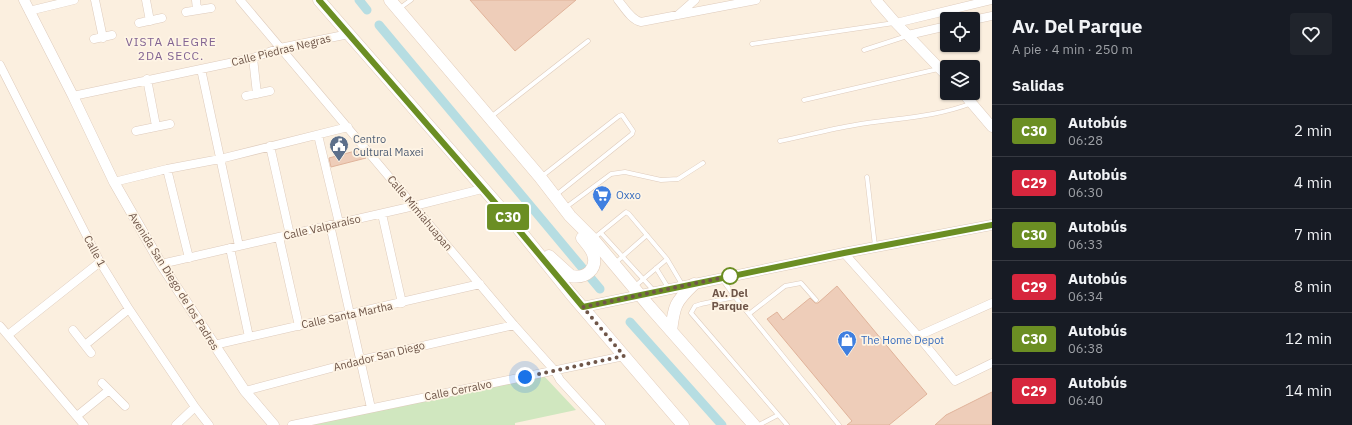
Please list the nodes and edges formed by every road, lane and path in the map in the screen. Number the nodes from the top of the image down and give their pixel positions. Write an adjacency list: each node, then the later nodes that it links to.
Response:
1 (24, 0): 18 (street, Avenida San Diego de los Padres)
2 (74, 0): 18 (street)
3 (95, 0): 31 (street)
4 (146, 0): 24 (street)
5 (196, 0): 16 (street)
6 (240, 0): 35 (street, Calle Mimiahuapan)
7 (319, 0): 28 (main road)
8 (390, 0): 17 (main road)
9 (411, 0): 17 (lane)
10 (618, 0): 20 (street)
11 (695, 0): 20 (street)
12 (756, 0): 20 (street)
13 (876, 0): 26 (street)
14 (991, 0): 26 (street)
15 (211, 8): 16 (street)
16 (197, 10): 19 (street)
17 (398, 10): 50 (main road)
18 (29, 11): 45 (street, Avenida San Diego de los Padres)
19 (186, 12)
20 (678, 15)
21 (992, 16): 23 (street)
22 (162, 18): 24 (street)
23 (980, 19)
24 (150, 21): 25 (street)
25 (139, 23)
26 (896, 23): 30 (street); 34 (lane)
27 (940, 28): 30 (street)
28 (349, 34): 35 (street, Calle Piedras Negras); 65 (main road)
29 (112, 35): 31 (street)
30 (908, 35): 36 (lane); 40 (street)
31 (103, 38): 32 (street)
32 (94, 39)
33 (588, 41): 50 (lane)
34 (752, 44)
35 (280, 48): 37 (street, Calle Piedras Negras); 53 (street, Calle Mimiahuapan)
36 (864, 50)
37 (253, 58): 39 (street, Calle Piedras Negras); 44 (street)
38 (0, 66): 85 (street, Calle 1)
39 (201, 69): 42 (street, Calle Piedras Negras); 59 (street)
40 (940, 69)
41 (940, 74): 47 (lane)
42 (147, 79): 45 (street, Calle Piedras Negras); 52 (street)
43 (270, 91): 44 (street)
44 (257, 94): 46 (street)
45 (73, 96): 64 (street, Avenida San Diego de los Padres)
46 (246, 96)
47 (804, 100)
48 (969, 100): 49 (street)
49 (972, 103): 54 (street); 57 (lane)
50 (490, 118): 63 (main road)
51 (170, 124): 52 (street)
52 (156, 126): 55 (street)
53 (348, 127): 56 (street); 67 (street, Calle Mimiahuapan)
54 (992, 127)
55 (136, 131)
56 (318, 135): 58 (street); 70 (street)
57 (780, 141)
58 (270, 146): 59 (street); 74 (street)
59 (220, 159): 61 (street); 78 (street)
60 (703, 163): 68 (lane)
61 (167, 169): 64 (street); 82 (street)
62 (867, 177): 79 (lane)
63 (540, 178): 66 (main road); 66 (lane)
64 (114, 182): 86 (street, Avenida San Diego de los Padres)
65 (482, 188): 67 (street, Calle Valparaíso); 73 (main road)
66 (555, 196): 68 (main road)
67 (414, 206): 69 (street, Calle Valparaíso); 90 (street, Calle Mimiahuapan)
68 (567, 212): 73 (main road); 76 (main road)
69 (382, 214): 70 (street, Calle Valparaíso); 97 (street)
70 (339, 223): 71 (street, Calle Valparaíso)
71 (330, 225): 74 (street, Calle Valparaíso); 102 (street)
72 (992, 225): 79 (street)
73 (517, 228): 99 (main road)
74 (290, 235): 77 (street, Calle Valparaíso)
75 (647, 235): 76 (lane); 83 (lane); 84 (lane)
76 (597, 236): 84 (main road)
77 (279, 237): 78 (street, Calle Valparaíso); 105 (street)
78 (239, 246): 80 (street, Calle Valparaíso)
79 (875, 247): 81 (street)
80 (230, 248): 82 (street, Calle Valparaíso); 110 (street)
81 (844, 253): 89 (street); 109 (street)
82 (189, 258): 86 (street, Calle Valparaíso)
83 (667, 259): 87 (lane); 91 (lane)
84 (619, 260): 88 (lane); 93 (main road)
85 (100, 262): 100 (street, Calle 1); 108 (street)
86 (161, 264): 111 (street, Avenida San Diego de los Padres)
87 (656, 268): 88 (lane); 92 (lane)
88 (644, 278): 93 (lane); 94 (lane)
89 (722, 278): 91 (street); 95 (lane)
90 (480, 284): 97 (street, Calle Santa Martha); 103 (street, Calle Mimiahuapan)
91 (689, 285): 92 (street); 107 (main road)
92 (670, 289): 94 (street)
93 (637, 291): 94 (street); 99 (street); 107 (main road)
94 (655, 292)
95 (735, 297): 101 (lane); 124 (lane)
96 (816, 300): 101 (lane)
97 (402, 303): 102 (street, Calle Santa Martha)
98 (992, 303): 109 (street)
99 (583, 307): 114 (main road)
100 (128, 309): 112 (street); 122 (street, Calle 1)
101 (749, 314): 136 (lane)
102 (350, 315): 105 (street, Calle Santa Martha); 115 (street)
103 (514, 325): 115 (street, Andador San Diego); 117 (street, Calle Mimiahuapan)
104 (0, 326): 108 (street)
105 (299, 326): 110 (street, Calle Santa Martha)
106 (73, 330): 112 (street)
107 (671, 331): 133 (main road)
108 (8, 335): 125 (street)
109 (918, 336): 116 (street)
110 (249, 337): 111 (street, Calle Santa Martha)
111 (214, 345): 120 (street, Avenida San Diego de los Padres)
112 (85, 346): 113 (street)
113 (91, 353)
114 (624, 356): 117 (street, Calle Cerralvo); 132 (main road)
115 (361, 360): 120 (street, Andador San Diego); 123 (street)
116 (992, 363)
117 (555, 371): 123 (street, Calle Cerralvo); 131 (street, Calle Mimiahuapan)
118 (102, 383): 119 (street)
119 (109, 390): 121 (street); 125 (street)
120 (245, 391): 129 (street, Avenida San Diego de los Padres)
121 (125, 406)
122 (195, 407): 127 (street); 128 (street, Calle 1)
123 (371, 408): 130 (street, Calle Cerralvo)
124 (778, 415): 134 (lane); 135 (lane)
125 (77, 416): 126 (street)
126 (84, 425)
127 (176, 425)
128 (209, 425)
129 (274, 425)
130 (292, 425)
131 (601, 425)
132 (683, 425)
133 (754, 425)
134 (759, 425)
135 (787, 425)
136 (839, 425)

